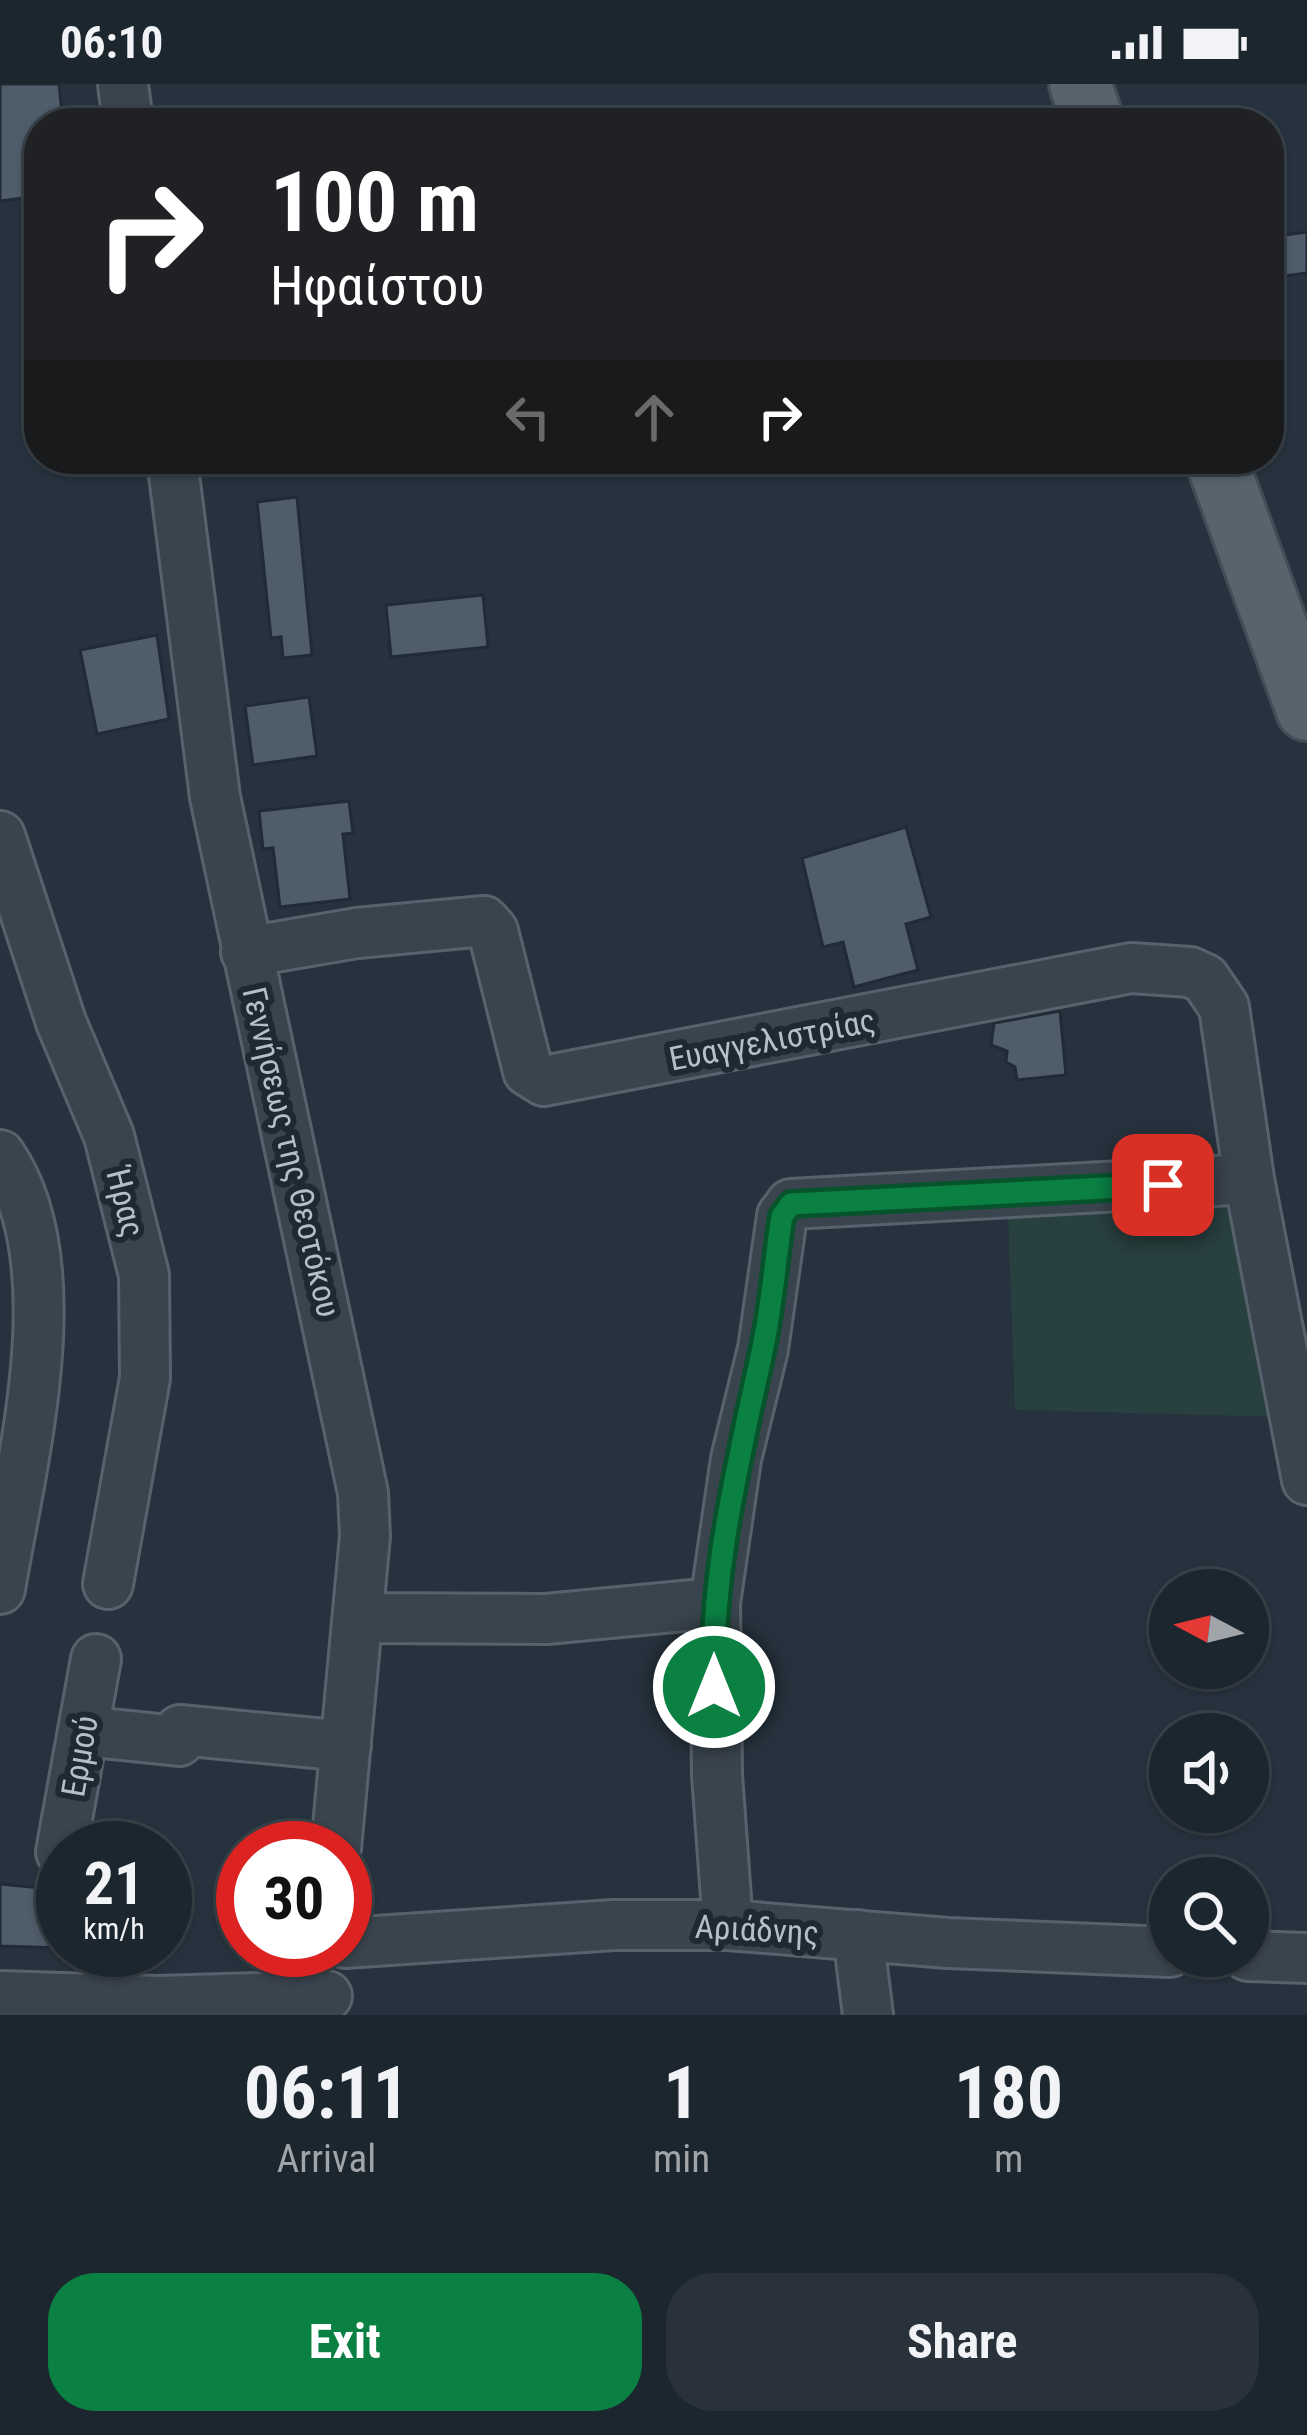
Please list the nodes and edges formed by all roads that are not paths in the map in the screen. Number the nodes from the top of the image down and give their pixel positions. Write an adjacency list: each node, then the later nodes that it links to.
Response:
1 (174, 474): 6 (street, Γεννήσεως της Θεοτόκου)
2 (1223, 474): 3 (main road)
3 (1296, 642): 4 (main road)
4 (1307, 710)
5 (0, 836): 10 (street, Ήρας)
6 (247, 952): 8 (street, Ευαγγελιστρίας); 13 (street, Γεννήσεως της Θεοτόκου)
7 (0, 1156): 11 (street)
8 (1249, 1179): 9 (street); 12 (street)
9 (1307, 1480)
10 (108, 1584)
11 (0, 1588)
12 (715, 1603): 13 (street); 19 (street)
13 (358, 1618): 16 (street, Γεννήσεως της Θεοτόκου)
14 (96, 1659): 15 (street, Ερμού)
15 (83, 1731): 16 (street); 17 (street, Ερμού)
16 (346, 1746): 18 (street, Γεννήσεως της Θεοτόκου)
17 (67, 1821)
18 (339, 1821)
19 (728, 1925): 20 (street, Αριάδνης); 21 (street, Αριάδνης)
20 (858, 1936): 22 (street, Αριάδνης); 27 (street)
21 (372, 1941)
22 (1149, 1951)
23 (1269, 1957): 24 (street)
24 (1307, 1958)
25 (330, 1987): 26 (street)
26 (0, 1996)
27 (868, 2015)

